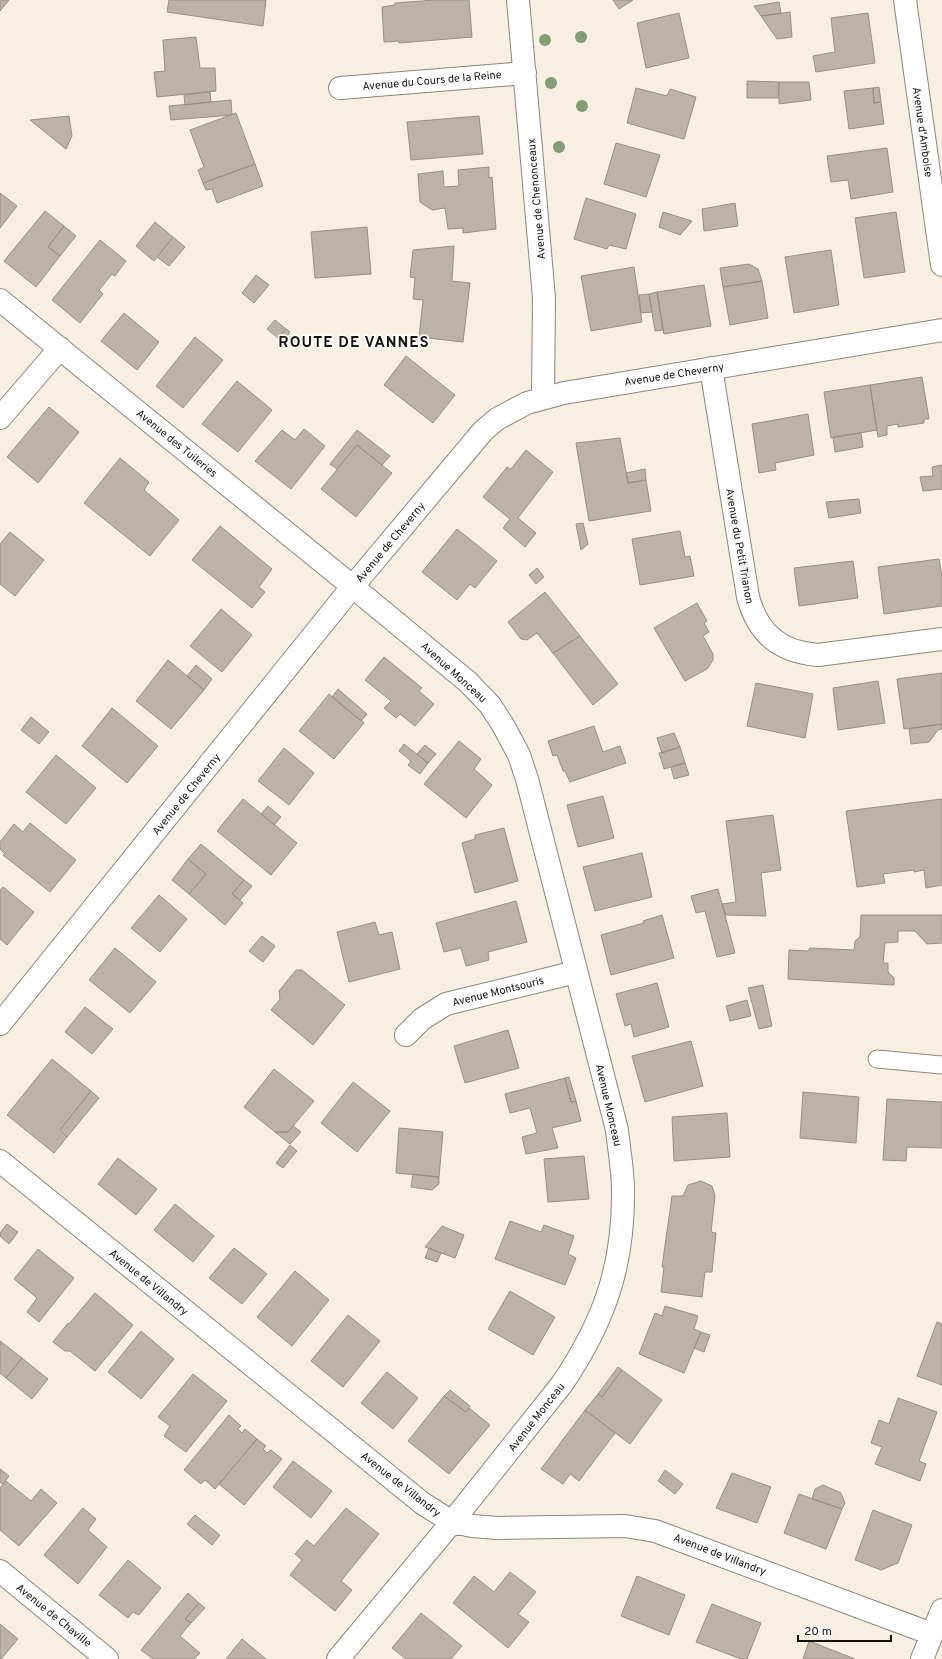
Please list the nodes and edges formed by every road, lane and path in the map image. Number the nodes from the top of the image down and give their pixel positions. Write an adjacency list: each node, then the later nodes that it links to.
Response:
1 (518, 0): 3 (street, Avenue de Chenonceaux)
2 (905, 0): 5 (street, Avenue d'Amboise)
3 (525, 73): 4 (street, Avenue du Cours de la Reine); 10 (street, Avenue de Chenonceaux)
4 (340, 88)
5 (942, 265)
6 (0, 300): 8 (street, Avenue des Tuileries)
7 (942, 330): 9 (street, Avenue de Cheverny)
8 (60, 348): 11 (street); 12 (street, Avenue des Tuileries)
9 (711, 368): 10 (street, Avenue de Cheverny); 13 (street, Avenue du Petit Trianon)
10 (543, 398): 12 (street, Avenue de Cheverny)
11 (0, 418)
12 (353, 586): 14 (street, Avenue Monceau); 15 (street, Avenue de Cheverny)
13 (942, 639)
14 (576, 972): 16 (street, Avenue Montsouris); 20 (street, Avenue Monceau)
15 (0, 1024)
16 (406, 1035)
17 (877, 1059): 18 (lane)
18 (942, 1065)
19 (0, 1161): 20 (street, Avenue de Villandry)
20 (452, 1522): 23 (street, Avenue de Villandry); 25 (street, Avenue Monceau)
21 (0, 1571): 24 (street, Avenue de Chaville)
22 (942, 1610): 23 (street)
23 (932, 1634): 26 (street)
24 (107, 1659)
25 (338, 1659)
26 (922, 1659)

